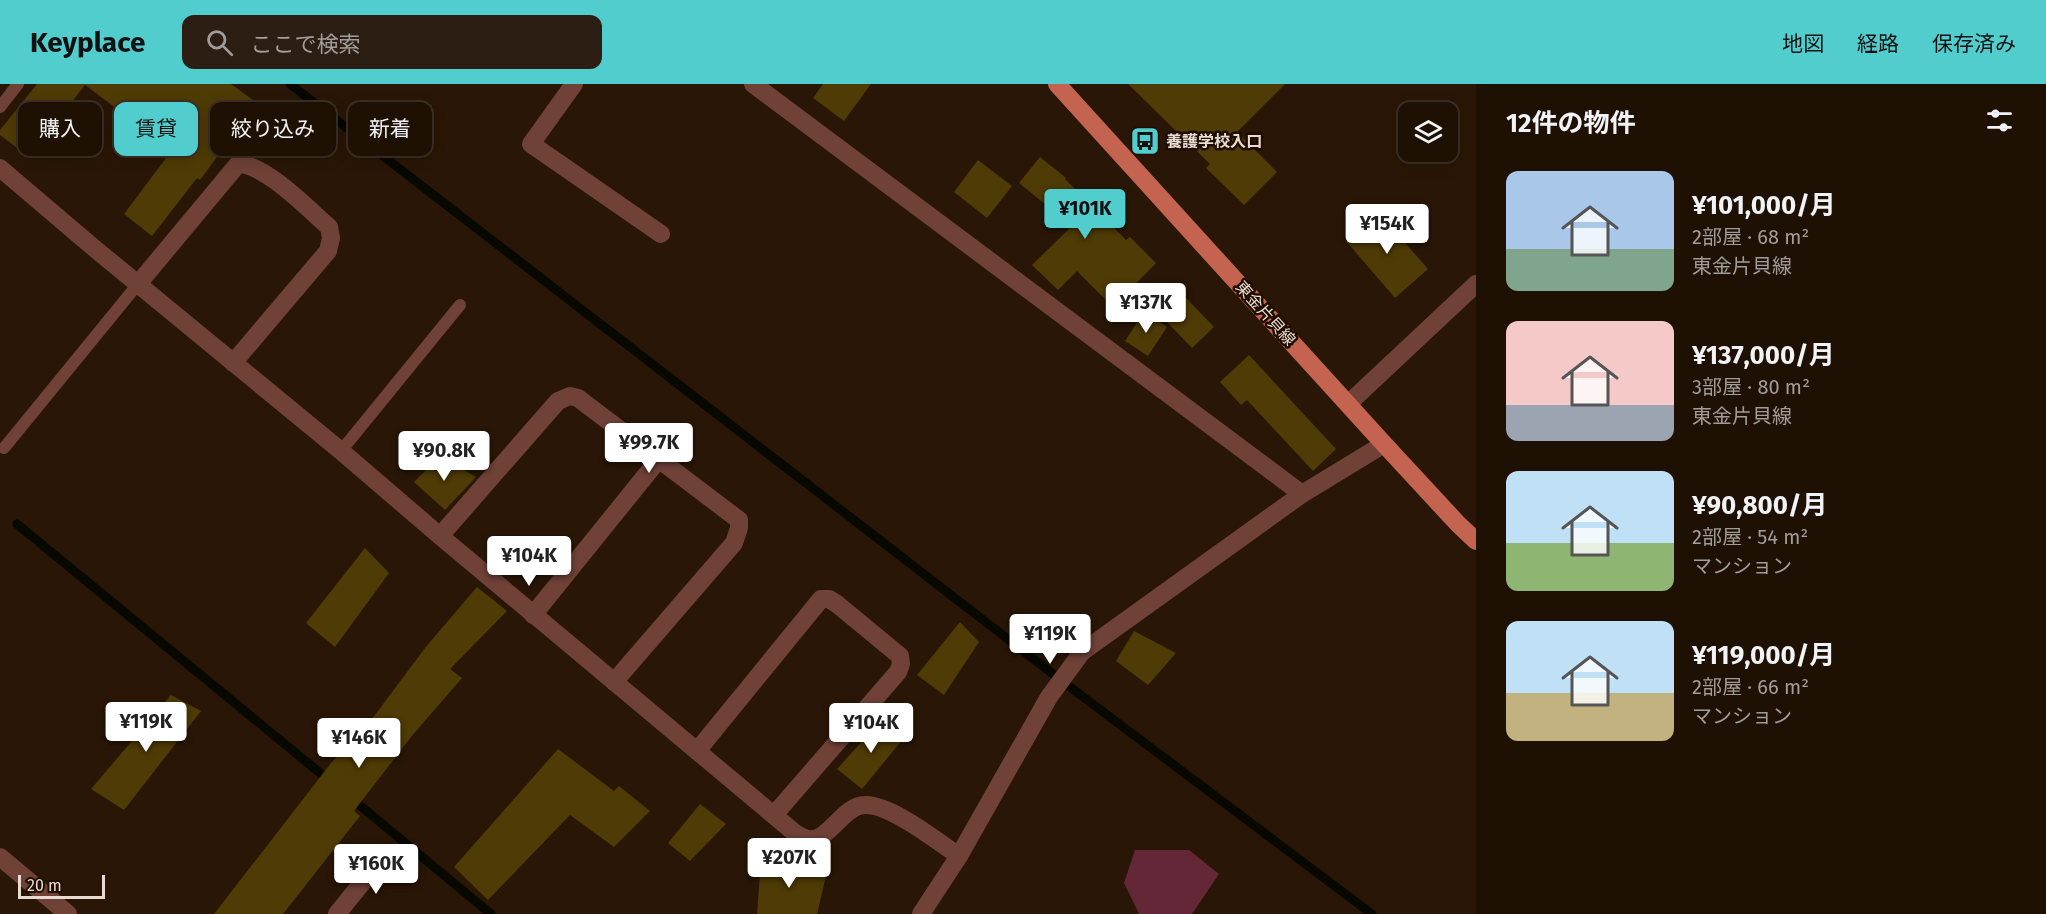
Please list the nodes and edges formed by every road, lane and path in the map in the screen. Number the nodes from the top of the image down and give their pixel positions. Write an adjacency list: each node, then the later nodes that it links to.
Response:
1 (18, 84): 5 (lane)
2 (574, 84): 7 (street)
3 (753, 84): 17 (street)
4 (1057, 84): 12 (main road, 東金片貝線)
5 (0, 107)
6 (0, 168): 9 (street)
7 (661, 234)
8 (1476, 284): 12 (street)
9 (138, 285): 11 (street); 11 (street); 14 (lane)
10 (460, 305): 15 (lane)
11 (233, 363): 15 (street)
12 (1348, 404): 13 (main road, 東金片貝線)
13 (1384, 444): 17 (street); 19 (main road, 東金片貝線)
14 (4, 448)
15 (341, 451): 18 (street)
16 (658, 459): 18 (street); 20 (street); 21 (street)
17 (1302, 495): 25 (street)
18 (440, 537): 20 (street)
19 (1476, 541)
20 (533, 615): 21 (street)
21 (614, 682): 22 (street)
22 (697, 751): 23 (street); 23 (street)
23 (774, 816): 25 (street)
24 (386, 853): 28 (street)
25 (959, 856): 29 (street)
26 (0, 857): 27 (street)
27 (68, 914)
28 (337, 914)
29 (921, 914)

